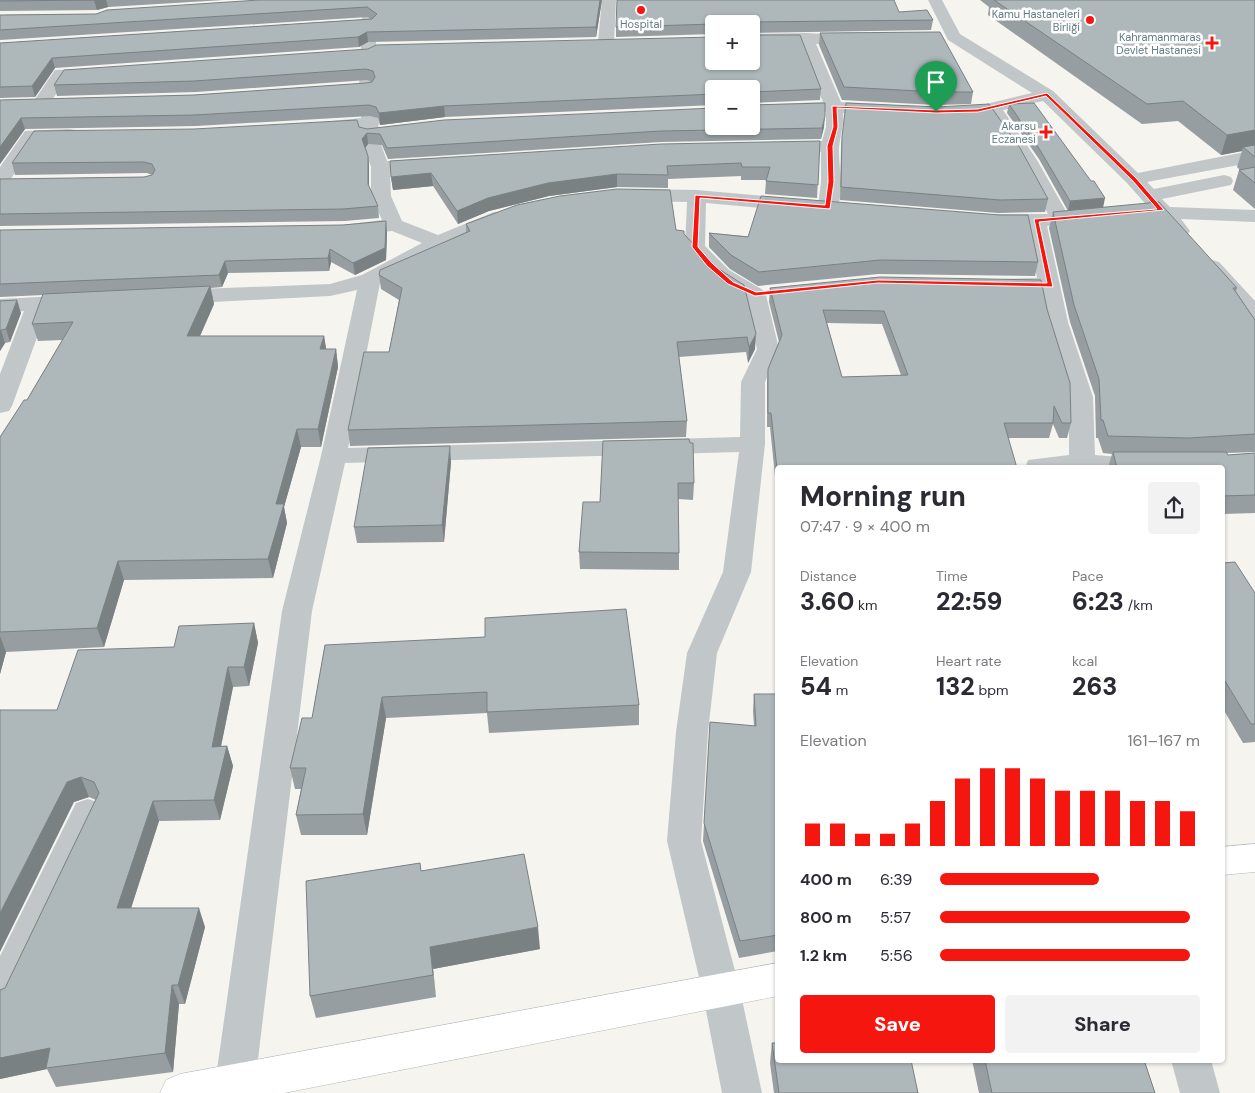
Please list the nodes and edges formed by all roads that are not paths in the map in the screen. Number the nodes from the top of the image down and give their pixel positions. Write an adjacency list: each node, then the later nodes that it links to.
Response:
1 (370, 0): 11 (street)
2 (609, 0): 7 (street)
3 (935, 0): 14 (street)
4 (806, 38): 5 (street); 6 (street); 16 (street)
5 (760, 39)
6 (872, 39)
7 (606, 42): 8 (street); 9 (street)
8 (626, 42)
9 (586, 43)
10 (388, 48): 11 (street)
11 (368, 51): 12 (street); 21 (street)
12 (349, 54)
13 (112, 72): 15 (street)
14 (1047, 95): 17 (street); 31 (street)
15 (57, 104)
16 (834, 107): 18 (street); 19 (street); 26 (street)
17 (992, 107): 20 (street); 43 (street)
18 (760, 110)
19 (900, 110)
20 (936, 112)
21 (369, 128): 22 (street); 23 (street); 29 (street)
22 (300, 129)
23 (387, 131)
24 (89, 134): 32 (street)
25 (762, 146): 26 (street)
26 (830, 146): 35 (street)
27 (1255, 156): 31 (street)
28 (449, 162): 29 (street)
29 (380, 167): 44 (street)
30 (1255, 174): 36 (street)
31 (1134, 179): 36 (street)
32 (0, 182): 33 (street)
33 (20, 183)
34 (617, 195): 35 (street)
35 (697, 196): 58 (street)
36 (1158, 207): 38 (street); 40 (street); 47 (street)
37 (523, 211): 46 (street)
38 (1134, 213)
39 (1106, 215): 43 (street)
40 (1254, 216)
41 (969, 218): 42 (street)
42 (1036, 220): 43 (street); 51 (street)
43 (1061, 220)
44 (394, 225): 45 (street); 46 (street)
45 (326, 230)
46 (438, 242): 49 (street)
47 (1190, 242)
48 (1203, 256): 56 (street)
49 (370, 280): 52 (street); 59 (street)
50 (984, 284): 51 (street)
51 (1050, 285): 60 (street)
52 (155, 298)
53 (96, 301): 54 (street)
54 (38, 304): 55 (street); 57 (street)
55 (0, 306)
56 (1255, 314)
57 (0, 406)
58 (752, 444): 59 (street); 67 (street)
59 (334, 456): 70 (street)
60 (1082, 462): 61 (street); 62 (street)
61 (1037, 465)
62 (1150, 465)
63 (88, 812): 68 (street)
64 (1255, 858): 65 (main road)
65 (1225, 861)
66 (775, 980): 67 (main road)
67 (721, 990): 70 (main road); 72 (street)
68 (0, 995)
69 (1192, 1063): 73 (street)
70 (235, 1084): 71 (main road)
71 (189, 1092)
72 (742, 1093)
73 (1200, 1093)

